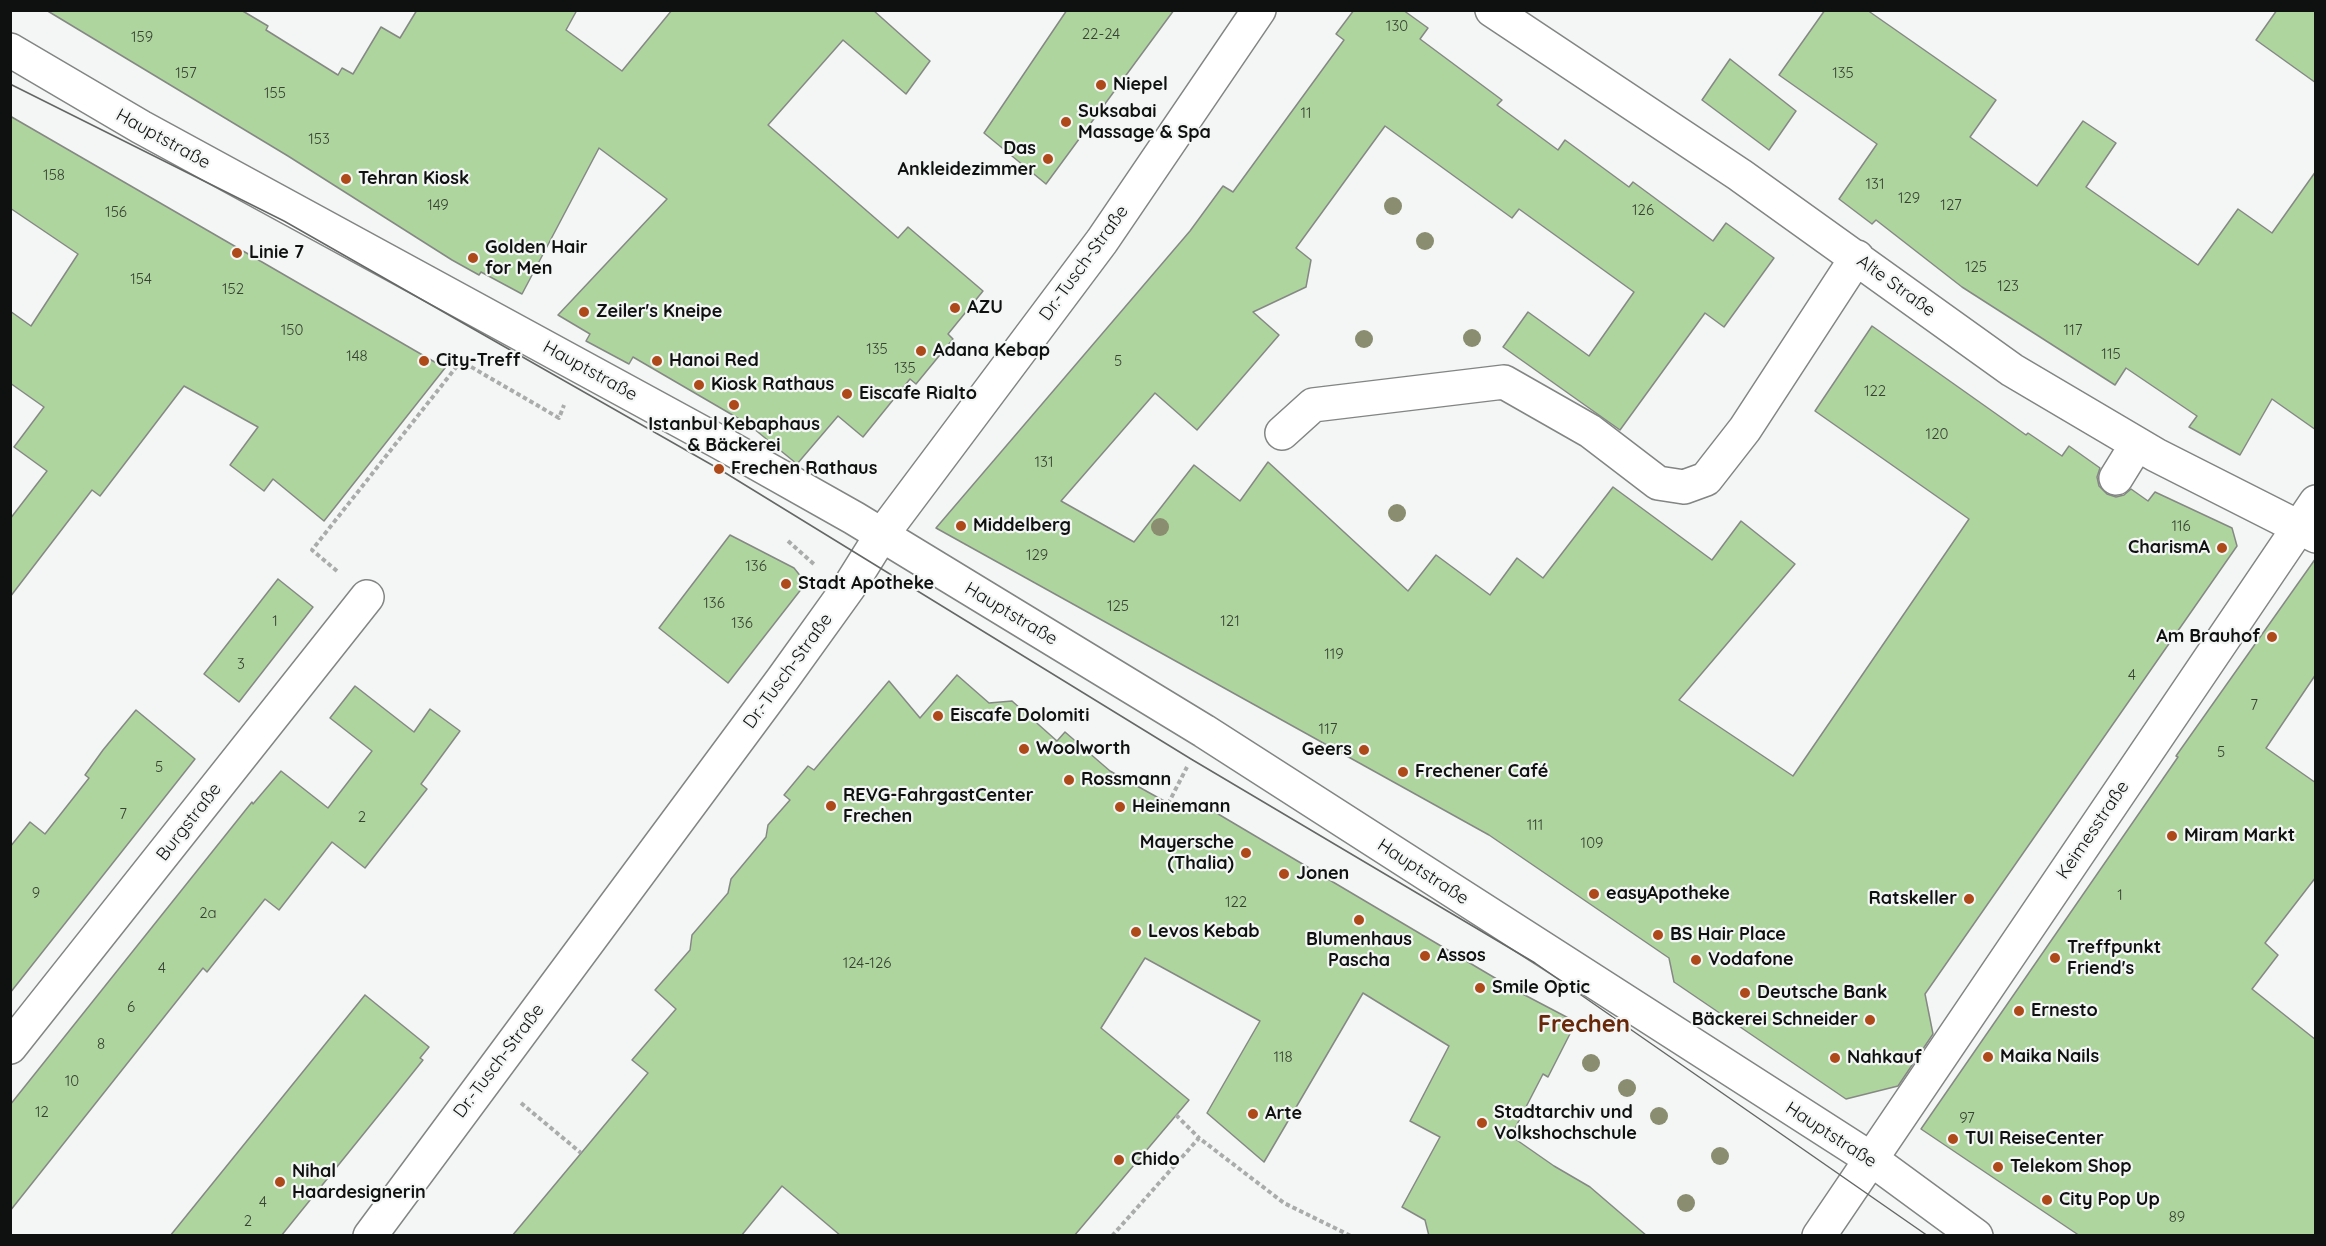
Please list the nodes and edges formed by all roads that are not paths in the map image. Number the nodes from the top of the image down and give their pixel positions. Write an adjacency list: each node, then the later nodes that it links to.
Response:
1 (1259, 10): 9 (street, Dr.-Tusch-Straße)
2 (1492, 10): 4 (street, Alte Straße)
3 (10, 50): 9 (street, Hauptstraße)
4 (1857, 257): 5 (street); 6 (street, Alte Straße)
5 (1282, 433)
6 (2137, 444): 7 (street); 8 (street, Alte Straße)
7 (2116, 478)
8 (2310, 521): 12 (street, Keimesstraße)
9 (881, 536): 12 (street, Hauptstraße); 13 (street, Dr.-Tusch-Straße)
10 (367, 597): 11 (street, Burgstraße)
11 (10, 1047)
12 (1871, 1160): 14 (street, Keimesstraße); 15 (street, Hauptstraße)
13 (370, 1236)
14 (1819, 1236)
15 (1976, 1236)

